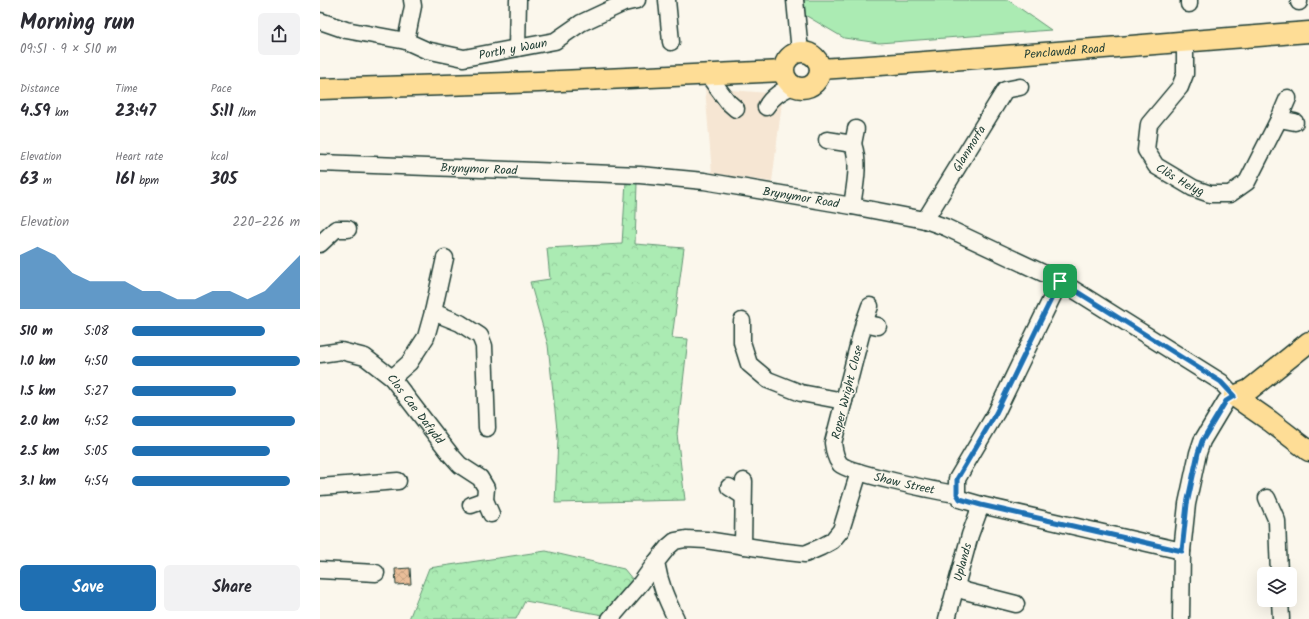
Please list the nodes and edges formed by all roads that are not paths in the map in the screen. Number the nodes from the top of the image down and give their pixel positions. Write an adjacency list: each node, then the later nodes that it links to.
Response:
1 (412, 0): 8 (street)
2 (518, 0): 11 (street)
3 (637, 0): 11 (street, Porth y Waun)
4 (667, 0): 10 (street)
5 (795, 0): 12 (street)
6 (320, 21): 8 (street, Porth y Waun)
7 (1309, 32): 9 (main road, Penclawdd Road)
8 (406, 41): 11 (street, Porth y Waun)
9 (1185, 41): 13 (main road, Penclawdd Road); 23 (street, Clôs Helyg)
10 (671, 42)
11 (517, 48)
12 (800, 52): 13 (main road); 16 (main road)
13 (820, 69): 16 (main road)
14 (728, 74): 15 (main road); 16 (main road); 19 (street)
15 (708, 75): 18 (main road); 19 (street)
16 (787, 78): 21 (street)
17 (1020, 87): 28 (street, Glanmorfa)
18 (320, 89)
19 (723, 96): 22 (street)
20 (1288, 98): 23 (street, Clôs Helyg)
21 (766, 107)
22 (736, 109)
23 (1279, 119): 24 (street)
24 (1295, 122)
25 (827, 140): 27 (street)
26 (320, 163): 27 (street, Brynymor Road)
27 (852, 206): 28 (street, Brynymor Road)
28 (925, 220): 32 (street, Brynymor Road)
29 (348, 229): 30 (street)
30 (320, 244)
31 (445, 258): 34 (street)
32 (1060, 281): 39 (street, Brynymor Road); 47 (street)
33 (870, 306): 40 (street, Roper Wright Close)
34 (434, 312): 38 (street); 41 (street)
35 (742, 322): 40 (street)
36 (1309, 342): 39 (main road)
37 (320, 354): 38 (street, Clos Cae Dafydd)
38 (392, 378): 50 (street, Clos Cae Dafydd)
39 (1234, 396): 42 (main road); 52 (street)
40 (844, 401): 43 (street, Roper Wright Close)
41 (487, 428)
42 (1309, 451)
43 (859, 472): 47 (street, Shaw Street); 51 (street)
44 (398, 481): 45 (street)
45 (320, 488)
46 (739, 488): 51 (street)
47 (957, 494): 49 (street, Shaw Street)
48 (1267, 498): 55 (street)
49 (981, 505): 52 (street, Shaw Street); 57 (street, Uplands)
50 (482, 506)
51 (743, 546): 53 (street)
52 (1182, 551): 63 (street)
53 (656, 562): 60 (street); 61 (street)
54 (320, 567): 56 (street)
55 (1279, 567)
56 (376, 573)
57 (956, 586): 58 (street); 62 (street, Uplands)
58 (1016, 604)
59 (1280, 607): 64 (street)
60 (610, 619)
61 (676, 619)
62 (947, 619)
63 (1181, 619)
64 (1281, 619)

